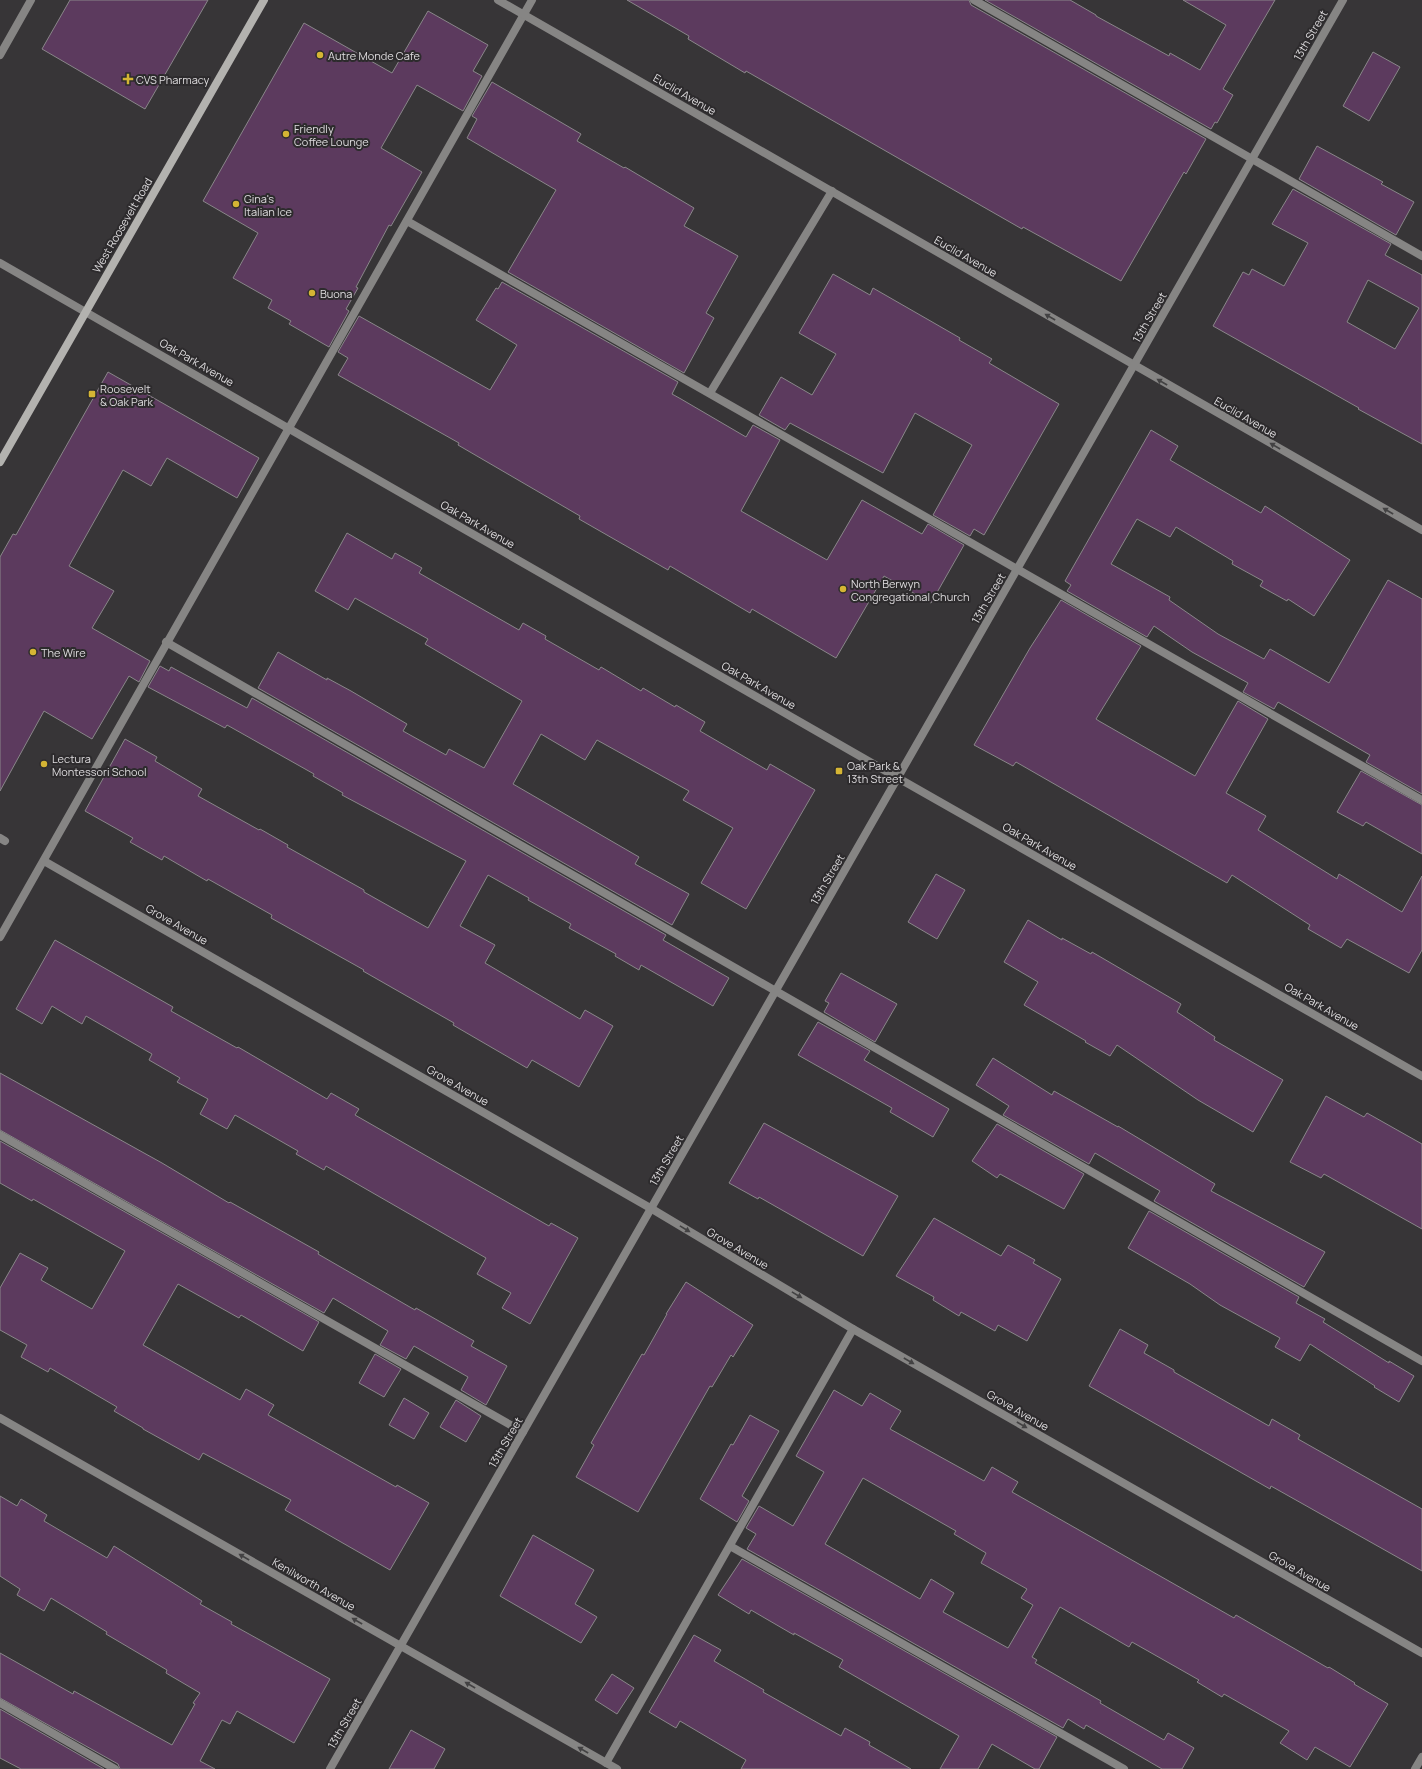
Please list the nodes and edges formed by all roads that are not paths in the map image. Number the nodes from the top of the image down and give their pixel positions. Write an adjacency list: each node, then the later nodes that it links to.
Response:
1 (264, 0): 14 (main road, West Roosevelt Road)
2 (498, 0): 7 (street, Euclid Avenue)
3 (532, 0): 7 (street)
4 (974, 0): 9 (street)
5 (1343, 0): 9 (street, 13th Street)
6 (29, 1): 8 (street)
7 (524, 14): 10 (street, Euclid Avenue); 11 (street)
8 (0, 55)
9 (1252, 159): 12 (street); 15 (street, 13th Street)
10 (832, 191): 15 (street, Euclid Avenue, one-way to 10); 16 (street)
11 (407, 220): 16 (street); 17 (street)
12 (1422, 256)
13 (0, 263): 14 (street, Oak Park Avenue)
14 (86, 312): 17 (street, Oak Park Avenue); 18 (main road, West Roosevelt Road)
15 (1134, 366): 19 (street, Euclid Avenue, one-way to 15); 20 (street, 13th Street)
16 (710, 393): 20 (street)
17 (288, 428): 21 (street); 22 (street, Oak Park Avenue)
18 (0, 462)
19 (1422, 530)
20 (1017, 570): 22 (street, 13th Street); 23 (street)
21 (166, 642): 24 (street); 26 (street)
22 (898, 778): 26 (street, 13th Street); 27 (street, Oak Park Avenue)
23 (1422, 800)
24 (44, 861): 25 (street); 29 (street, Grove Avenue)
25 (0, 937)
26 (776, 991): 29 (street, 13th Street); 31 (street)
27 (1422, 1076)
28 (0, 1135): 33 (street)
29 (652, 1209): 30 (street, Grove Avenue, one-way to 30); 33 (street, 13th Street)
30 (853, 1329): 34 (street); 36 (street, Grove Avenue, one-way to 36)
31 (1422, 1361)
32 (0, 1418): 35 (street, Kenilworth Avenue, one-way to 32)
33 (523, 1432): 35 (street, 13th Street)
34 (730, 1546): 39 (street); 43 (street)
35 (401, 1646): 39 (street, Kenilworth Avenue, one-way to 35); 41 (street, 13th Street)
36 (1422, 1653)
37 (0, 1703): 40 (street)
38 (1422, 1756): 44 (street)
39 (606, 1763): 42 (street, Kenilworth Avenue)
40 (115, 1769)
41 (330, 1769)
42 (617, 1769)
43 (1124, 1769)
44 (1415, 1769)

